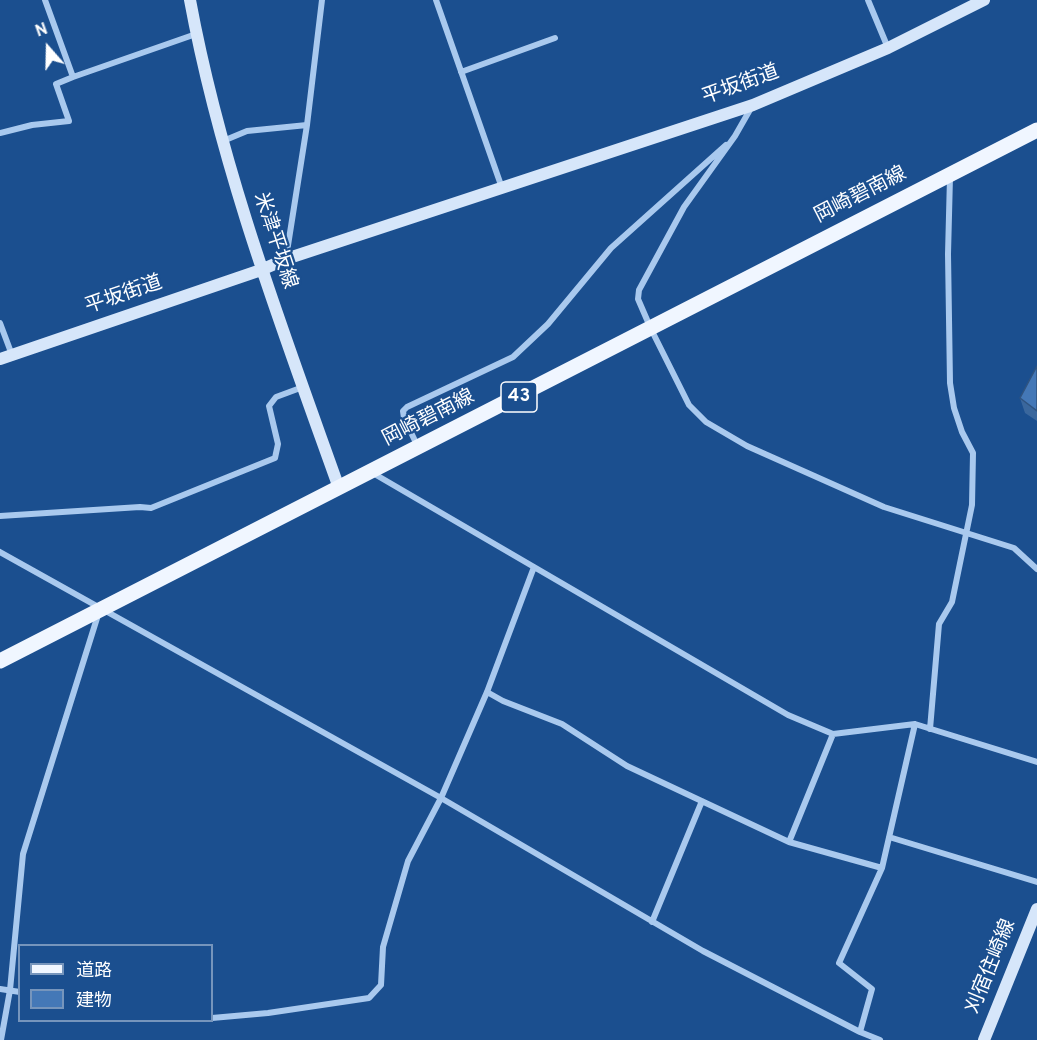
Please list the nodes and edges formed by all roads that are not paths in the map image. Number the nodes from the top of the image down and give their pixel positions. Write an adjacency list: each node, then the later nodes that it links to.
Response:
1 (45, 0): 11 (street)
2 (190, 0): 7 (street, 米津平坂線)
3 (322, 0): 13 (street)
4 (436, 0): 10 (street)
5 (868, 0): 9 (street)
6 (984, 0): 9 (street, 平坂街道)
7 (196, 34): 11 (street); 17 (street, 米津平坂線)
8 (555, 38): 10 (street)
9 (888, 48): 12 (street, 平坂街道)
10 (461, 72): 19 (street)
11 (73, 77): 15 (street)
12 (753, 105): 16 (street); 19 (street, 平坂街道)
13 (307, 125): 17 (street); 20 (street)
14 (1037, 130): 18 (main road, 岡崎碧南線 / 43)
15 (0, 133)
16 (735, 136): 23 (street); 26 (street)
17 (223, 141): 21 (street, 米津平坂線)
18 (950, 174): 23 (main road, 岡崎碧南線 / 43); 30 (street)
19 (502, 188): 20 (street, 平坂街道)
20 (286, 259): 21 (street, 平坂街道)
21 (261, 270): 24 (street, 平坂街道); 25 (street, 米津平坂線)
22 (0, 323): 24 (street)
23 (651, 328): 26 (main road, 岡崎碧南線 / 43); 30 (street)
24 (6, 357)
25 (303, 387): 28 (street, 米津平坂線); 29 (street)
26 (418, 448): 27 (main road, 岡崎碧南線 / 43)
27 (371, 472): 28 (main road, 岡崎碧南線 / 43); 32 (street)
28 (339, 488): 34 (main road, 岡崎碧南線 / 43)
29 (0, 516)
30 (967, 534): 33 (street); 38 (street)
31 (0, 552): 34 (street)
32 (534, 567): 36 (street); 39 (street)
33 (1037, 569)
34 (100, 609): 35 (main road, 岡崎碧南線 / 43); 41 (street); 50 (street)
35 (0, 661)
36 (487, 692): 41 (street); 42 (street)
37 (915, 724): 38 (street); 39 (street); 43 (street)
38 (930, 729): 40 (street)
39 (833, 734): 44 (street)
40 (1037, 762)
41 (441, 798): 48 (street); 52 (street)
42 (702, 801): 44 (street); 48 (street)
43 (890, 837): 45 (street); 46 (street)
44 (789, 842): 45 (street)
45 (882, 868): 53 (street)
46 (1037, 882)
47 (1037, 909): 56 (street, 刈宿住崎線)
48 (652, 922): 53 (street)
49 (0, 989): 50 (street)
50 (10, 990): 51 (street); 54 (street)
51 (18, 992)
52 (213, 1018)
53 (860, 1032): 55 (street)
54 (1, 1040)
55 (880, 1040)
56 (984, 1040)

